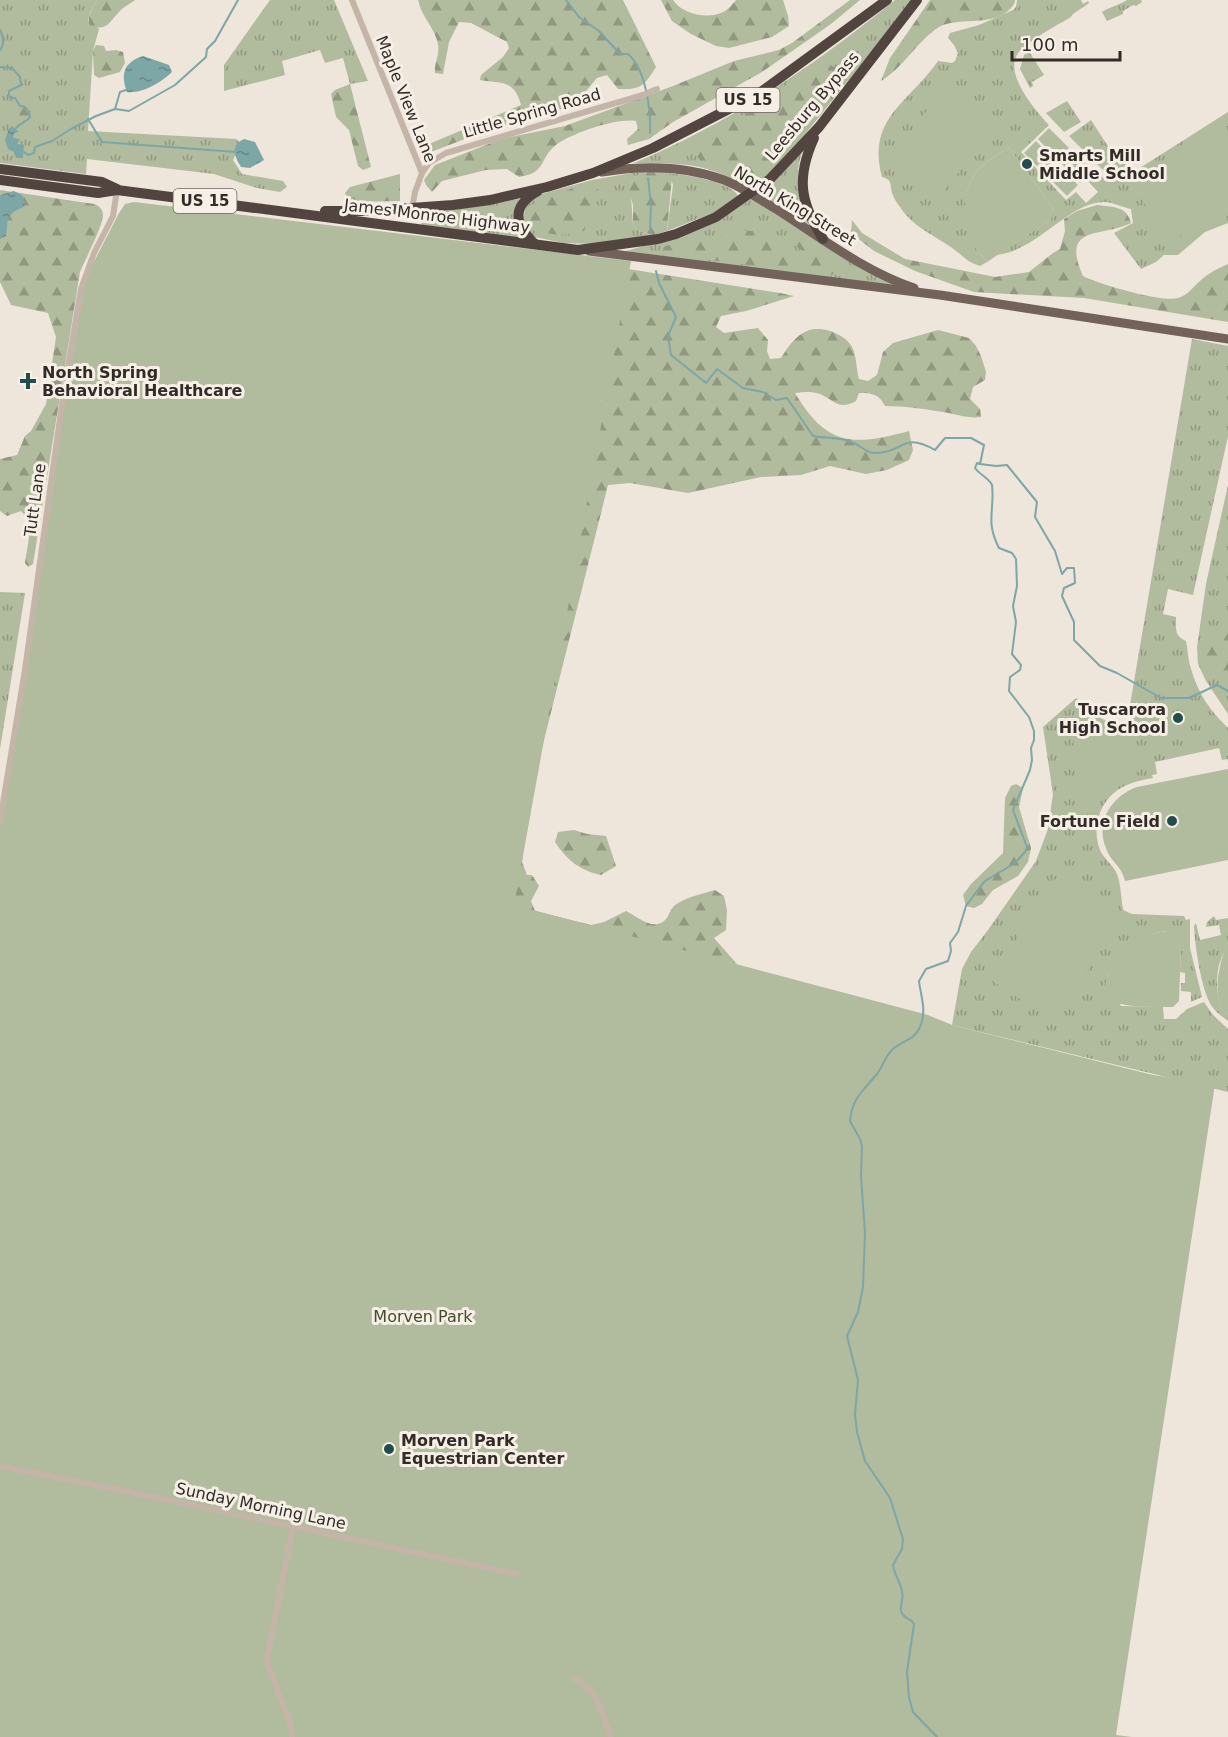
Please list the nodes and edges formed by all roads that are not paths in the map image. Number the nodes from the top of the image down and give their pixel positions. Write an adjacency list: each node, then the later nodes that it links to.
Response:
1 (352, 0): 7 (street, Maple View Lane)
2 (887, 0): 8 (highway, Leesburg Bypass / US 15)
3 (917, 0): 5 (highway, Leesburg Bypass / US 15)
4 (657, 89): 7 (street, Little Spring Road)
5 (819, 127): 12 (highway, Leesburg Bypass / US 15); 16 (highway)
6 (0, 169): 11 (highway, James Monroe Highway / US 15)
7 (422, 173): 13 (street, Maple View Lane)
8 (593, 173): 10 (highway, James Monroe Highway / US 15); 12 (main road, North King Street)
9 (0, 180): 11 (highway, James Monroe Highway / US 15)
10 (547, 187): 13 (highway, James Monroe Highway / US 15); 17 (highway)
11 (117, 190): 14 (highway, James Monroe Highway / US 15); 21 (street, Tutt Lane)
12 (751, 194): 16 (main road, North King Street); 18 (highway, Leesburg Bypass / US 15)
13 (412, 209): 14 (highway, James Monroe Highway / US 15); 15 (highway)
14 (293, 212): 15 (highway, James Monroe Highway / US 15)
15 (416, 229): 17 (highway, James Monroe Highway / US 15)
16 (823, 239): 19 (main road, North King Street)
17 (535, 244): 18 (highway, James Monroe Highway / US 15)
18 (578, 250): 19 (main road, North King Street)
19 (940, 295): 20 (main road, North King Street)
20 (1228, 339)
21 (0, 821)
22 (0, 1466): 23 (street, Sunday Morning Lane)
23 (292, 1526): 24 (street, Sunday Morning Lane); 26 (street)
24 (517, 1574)
25 (574, 1678): 27 (street)
26 (292, 1737)
27 (611, 1737)

